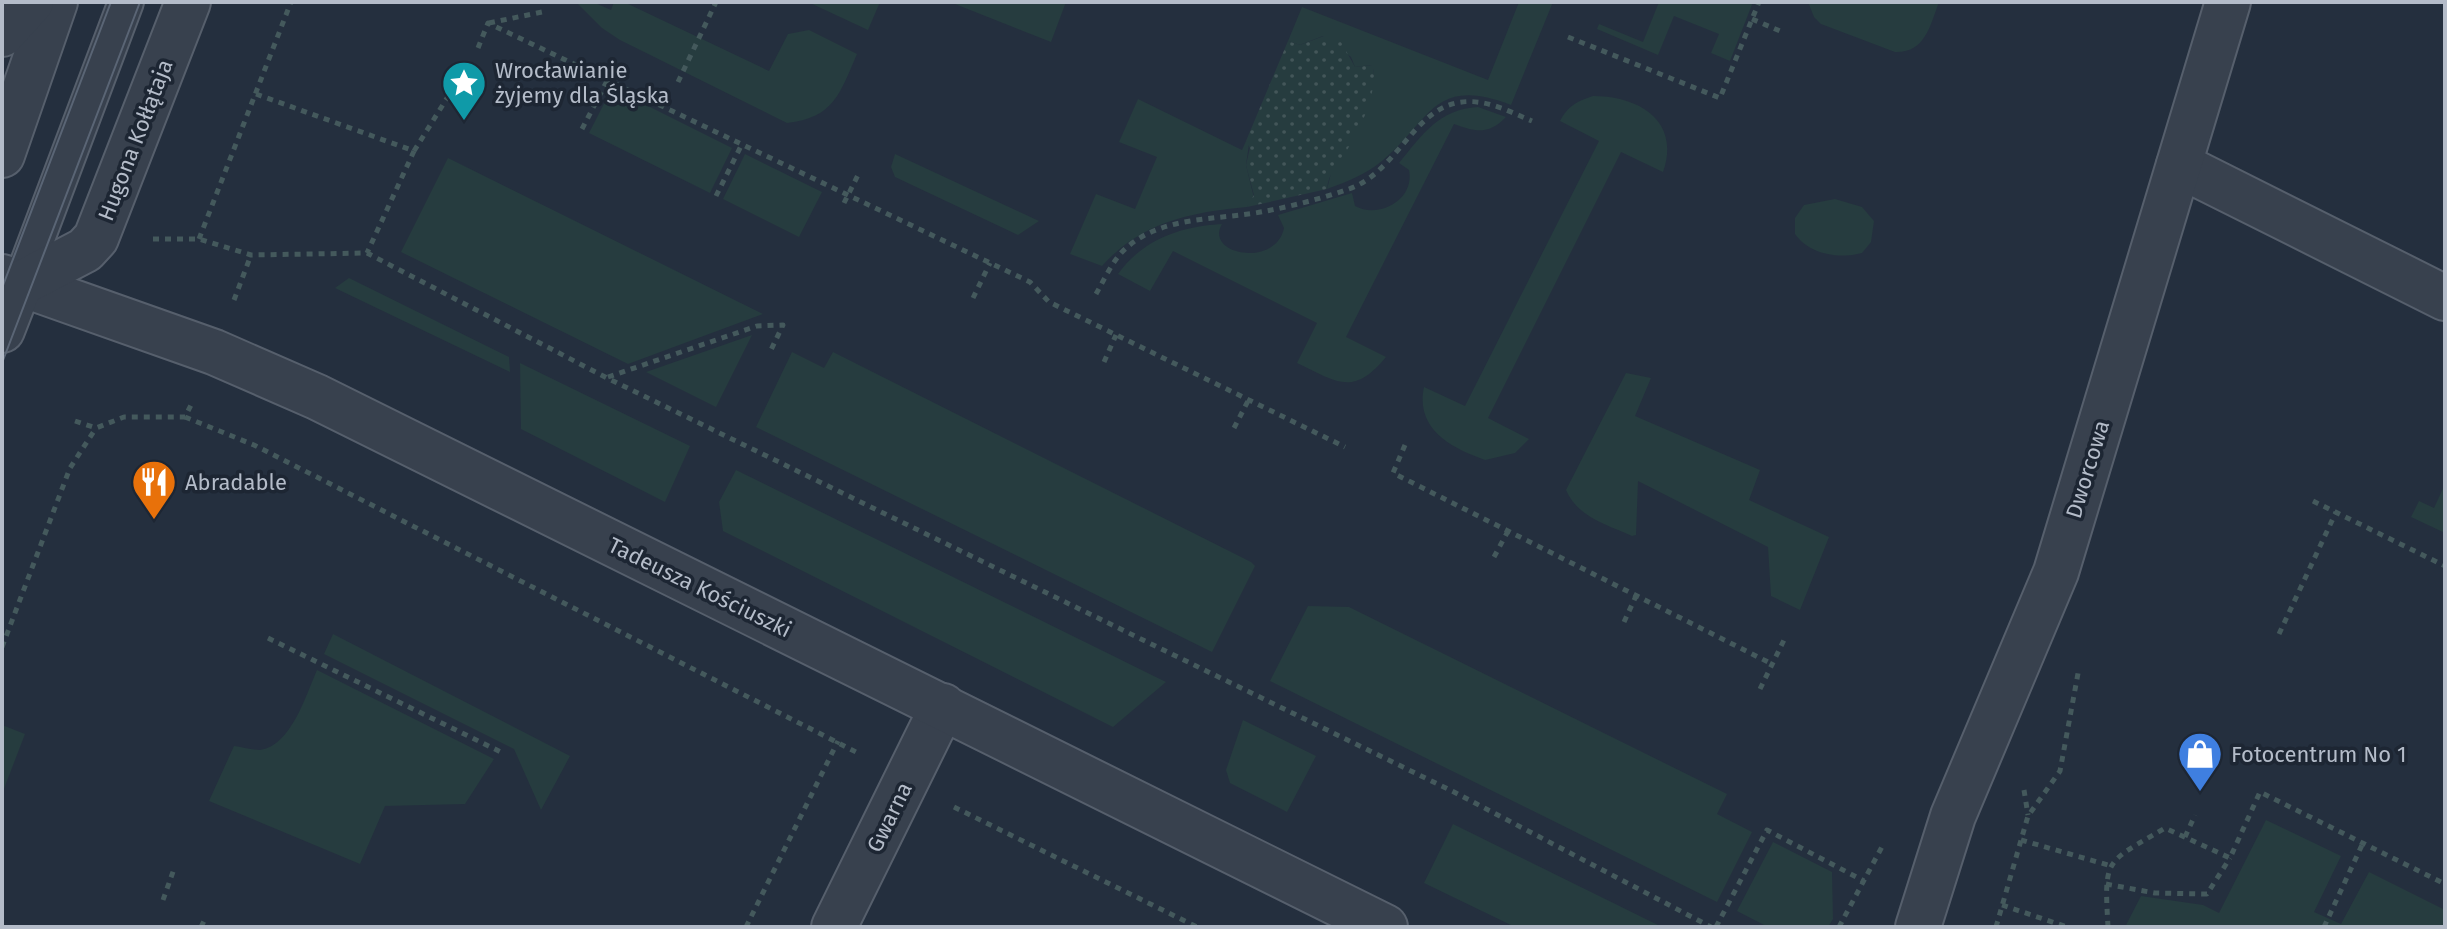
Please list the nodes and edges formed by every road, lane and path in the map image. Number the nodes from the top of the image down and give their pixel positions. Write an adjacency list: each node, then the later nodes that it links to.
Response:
1 (31, 2): 13 (street)
2 (55, 2): 24 (street)
3 (126, 2): 35 (lane)
4 (188, 2): 35 (street, Hugona Kołłątaja)
5 (291, 2): 19 (path)
6 (716, 2): 17 (path)
7 (1759, 2): 10 (path)
8 (2228, 2): 25 (street, Dworcowa)
9 (542, 12): 11 (path)
10 (1752, 19): 12 (path); 14 (path)
11 (488, 23): 15 (path); 16 (path)
12 (1780, 31)
13 (2, 34)
14 (1568, 37)
15 (478, 48)
16 (608, 79): 21 (path); 22 (path)
17 (678, 82)
18 (454, 87): 23 (path)
19 (256, 94): 23 (path); 31 (path)
20 (1532, 121): 36 (path)
21 (582, 129)
22 (742, 144): 27 (path); 28 (path)
23 (414, 151): 32 (path)
24 (2, 155)
25 (2179, 165): 38 (street); 89 (street, Dworcowa)
26 (858, 175): 27 (path)
27 (848, 194): 29 (path); 34 (path)
28 (716, 196)
29 (844, 203)
30 (138, 239): 31 (path)
31 (199, 239): 33 (path)
32 (367, 253): 33 (path); 44 (path)
33 (251, 255): 39 (path)
34 (990, 263): 37 (path); 41 (path)
35 (8, 275): 40 (street); 66 (street, Tadeusza Kościuszki)
36 (1096, 294)
37 (973, 298)
38 (2445, 298)
39 (234, 300)
40 (2, 330)
41 (1116, 335): 43 (path); 46 (path)
42 (769, 354): 44 (path)
43 (1104, 362)
44 (607, 378): 88 (path)
45 (195, 398): 47 (path)
46 (1249, 399): 50 (path); 52 (path)
47 (185, 417): 49 (path); 84 (path)
48 (75, 421): 49 (path)
49 (96, 428): 63 (path)
50 (1234, 428)
51 (1405, 445): 55 (path)
52 (1345, 447)
53 (2313, 501): 54 (path)
54 (2336, 512): 57 (path); 60 (path)
55 (1508, 531): 56 (path); 58 (path)
56 (1494, 557)
57 (2445, 566)
58 (1636, 596): 59 (path); 64 (path)
59 (1624, 622)
60 (2279, 634)
61 (268, 638): 67 (path)
62 (1784, 640): 64 (path)
63 (2, 647)
64 (1772, 664): 65 (path)
65 (1760, 689)
66 (943, 706): 85 (street, Gwarna); 87 (street, Tadeusza Kościuszki)
67 (505, 754)
68 (960, 810): 86 (path)
69 (2195, 815): 71 (path)
70 (2028, 816): 72 (path)
71 (2185, 837): 74 (path); 75 (path)
72 (2021, 840): 75 (path); 81 (path)
73 (2362, 845): 74 (path); 79 (path); 93 (path)
74 (2230, 858): 78 (path)
75 (2108, 865): 78 (path)
76 (174, 869): 80 (path)
77 (1864, 881): 88 (path)
78 (2106, 884): 92 (path)
79 (2445, 884)
80 (163, 900)
81 (2002, 905): 90 (path); 91 (path)
82 (205, 919): 83 (path)
83 (201, 927)
84 (746, 927)
85 (834, 927)
86 (1197, 927)
87 (1385, 927)
88 (1714, 927)
89 (1918, 927)
90 (1996, 927)
91 (2067, 927)
92 (2108, 927)
93 (2324, 927)

